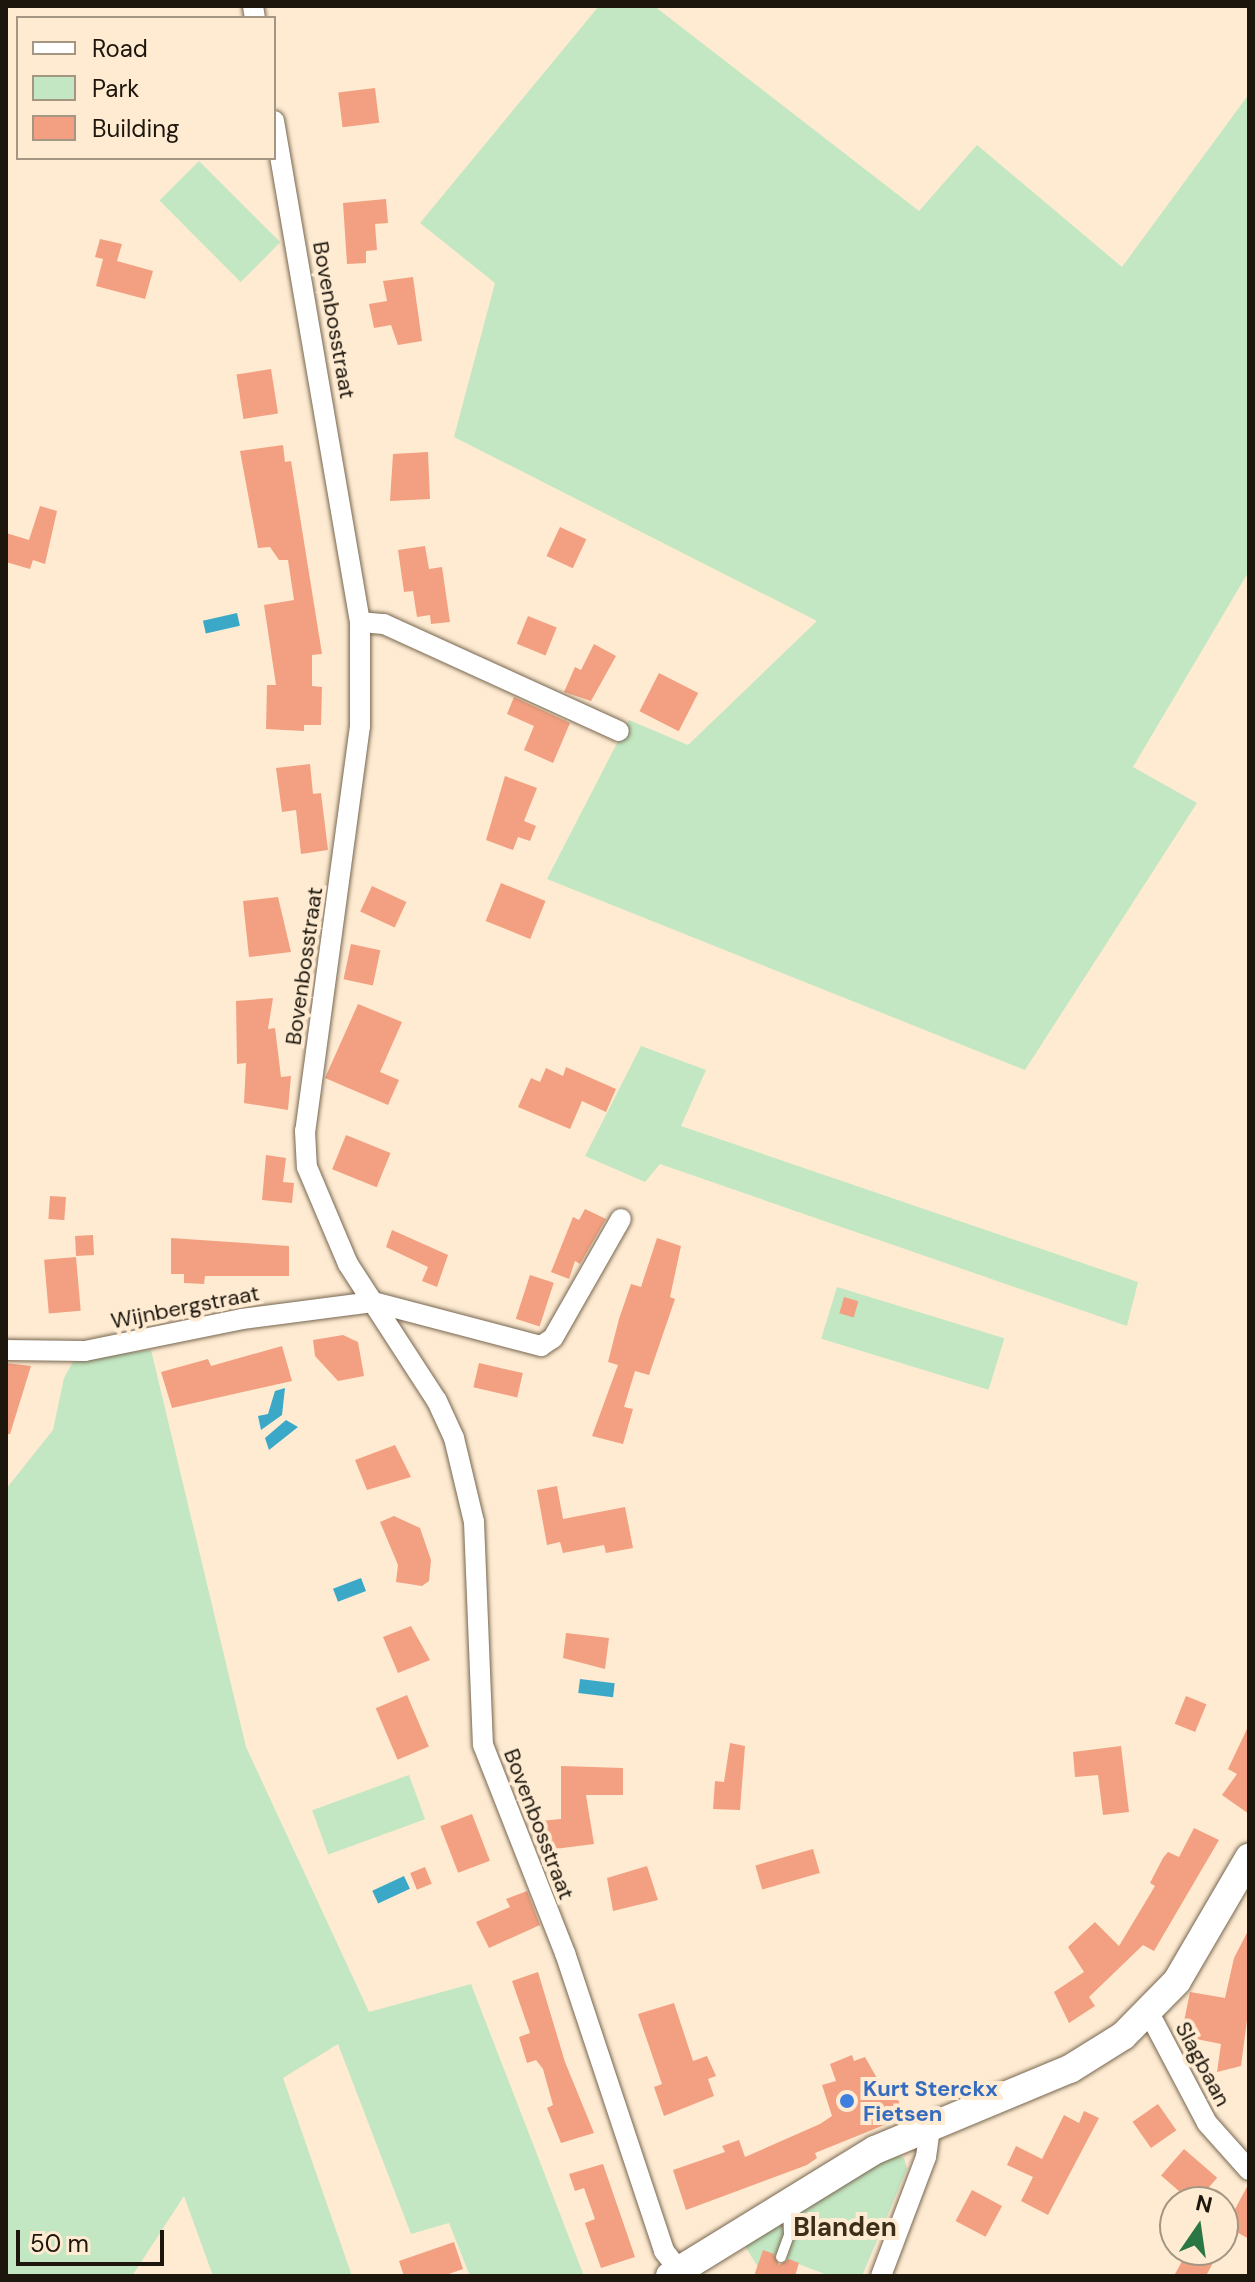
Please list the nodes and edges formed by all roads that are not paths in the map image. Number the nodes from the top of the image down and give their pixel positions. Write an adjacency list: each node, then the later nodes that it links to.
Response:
1 (276, 133): 2 (street, Bovenbosstraat)
2 (360, 622): 3 (street); 5 (street, Bovenbosstraat)
3 (619, 731)
4 (621, 1219): 5 (street)
5 (373, 1302): 6 (street, Wijnbergstraat); 13 (street, Bovenbosstraat)
6 (6, 1350)
7 (1249, 1858): 8 (street)
8 (1149, 2013): 9 (street); 10 (street, Slagbaan)
9 (930, 2127): 11 (street); 14 (street)
10 (1249, 2170)
11 (788, 2199): 12 (lane); 13 (street)
12 (781, 2257)
13 (674, 2273)
14 (881, 2276)

